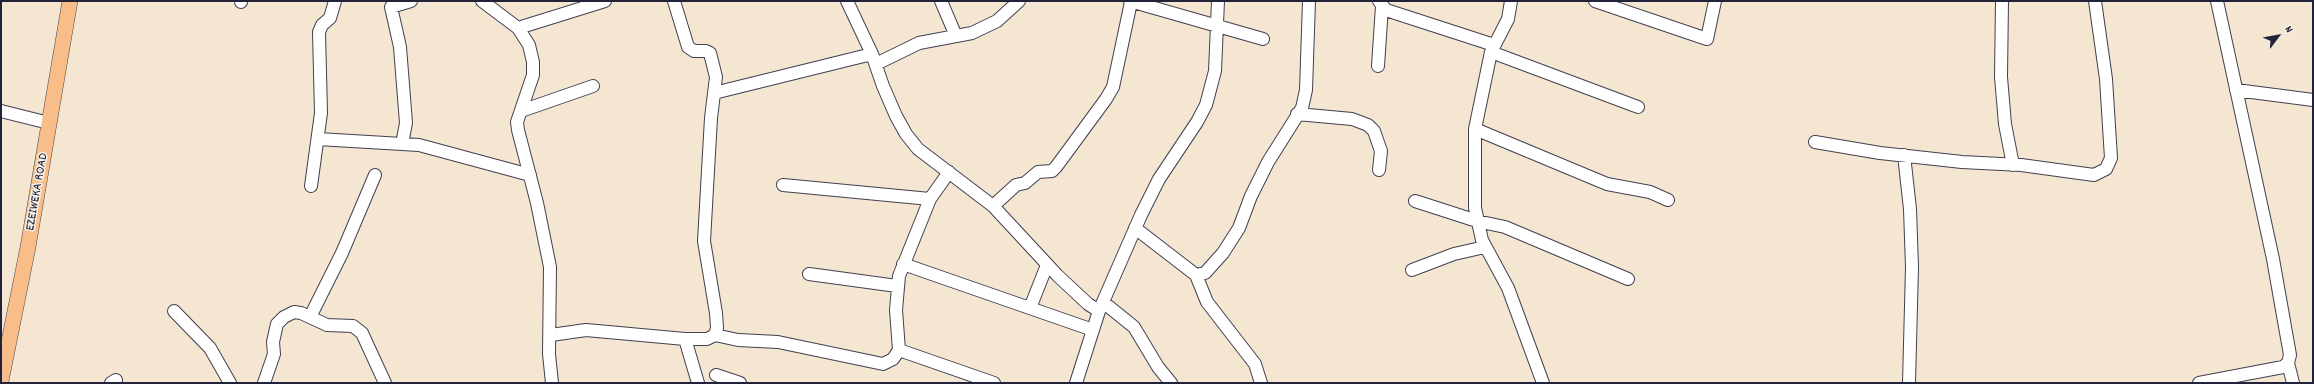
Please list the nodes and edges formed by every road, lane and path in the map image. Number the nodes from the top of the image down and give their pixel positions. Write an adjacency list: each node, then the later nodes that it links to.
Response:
1 (70, 1): 35 (main road, EZEIWEKA ROAD)
2 (335, 1): 37 (street)
3 (411, 1): 39 (street)
4 (482, 1): 21 (street)
5 (605, 1): 21 (street)
6 (674, 1): 29 (street)
7 (847, 1): 25 (street)
8 (941, 1): 22 (street)
9 (1019, 1): 22 (street)
10 (1131, 1): 20 (street); 51 (street)
11 (1218, 1): 20 (street)
12 (1309, 1): 34 (street)
13 (1511, 1): 24 (street)
14 (1595, 1): 15 (street)
15 (1715, 1)
16 (2002, 1): 41 (street)
17 (2095, 1): 41 (street)
18 (2217, 1): 28 (street)
19 (1381, 4): 24 (street); 26 (street)
20 (1216, 24): 23 (street); 53 (street)
21 (518, 28): 33 (street)
22 (956, 36): 25 (street)
23 (1263, 39)
24 (1492, 48): 31 (street); 36 (street)
25 (874, 59): 29 (street); 43 (street)
26 (1378, 66)
27 (593, 86): 33 (street)
28 (2236, 90): 30 (street); 72 (street)
29 (714, 93): 67 (street)
30 (2313, 100)
31 (1638, 107)
32 (1, 111): 35 (street)
33 (521, 111): 44 (street)
34 (1298, 114): 42 (street); 59 (street)
35 (50, 123): 71 (main road, EZEIWEKA ROAD)
36 (1475, 129): 49 (street); 52 (street)
37 (318, 139): 39 (street); 47 (street)
38 (1815, 142): 40 (street)
39 (402, 144): 44 (street)
40 (1904, 156): 41 (street); 86 (street)
41 (2013, 164)
42 (1380, 170)
43 (949, 172): 48 (street); 51 (street)
44 (530, 175): 68 (street)
45 (375, 176): 65 (street)
46 (783, 185): 48 (street)
47 (311, 186)
48 (930, 199): 55 (street)
49 (1668, 200)
50 (1415, 201): 52 (street)
51 (993, 206): 56 (street)
52 (1478, 221): 54 (street); 60 (street)
53 (1135, 228): 59 (street); 62 (street)
54 (1485, 247): 57 (street); 85 (street)
55 (903, 264): 61 (street); 63 (street)
56 (1047, 265): 62 (street); 63 (street)
57 (1412, 270)
58 (809, 274): 61 (street)
59 (1196, 275): 84 (street)
60 (1628, 279)
61 (897, 286): 70 (street)
62 (1101, 307): 66 (street); 83 (street)
63 (1030, 308): 66 (street)
64 (174, 311): 75 (street)
65 (310, 317): 76 (street); 77 (street)
66 (1093, 330): 82 (street)
67 (715, 335): 69 (street); 70 (street)
68 (551, 336): 69 (street); 78 (street)
69 (685, 339): 79 (street)
70 (899, 350): 81 (street)
71 (3, 361): 74 (main road, EZEIWEKA ROAD)
72 (2288, 363): 87 (street); 88 (street)
73 (716, 375): 80 (street)
74 (1, 381)
75 (230, 383)
76 (264, 383)
77 (385, 383)
78 (552, 383)
79 (698, 383)
80 (740, 383)
81 (994, 383)
82 (1076, 383)
83 (1171, 383)
84 (1261, 383)
85 (1542, 383)
86 (1909, 383)
87 (2198, 383)
88 (2293, 383)

